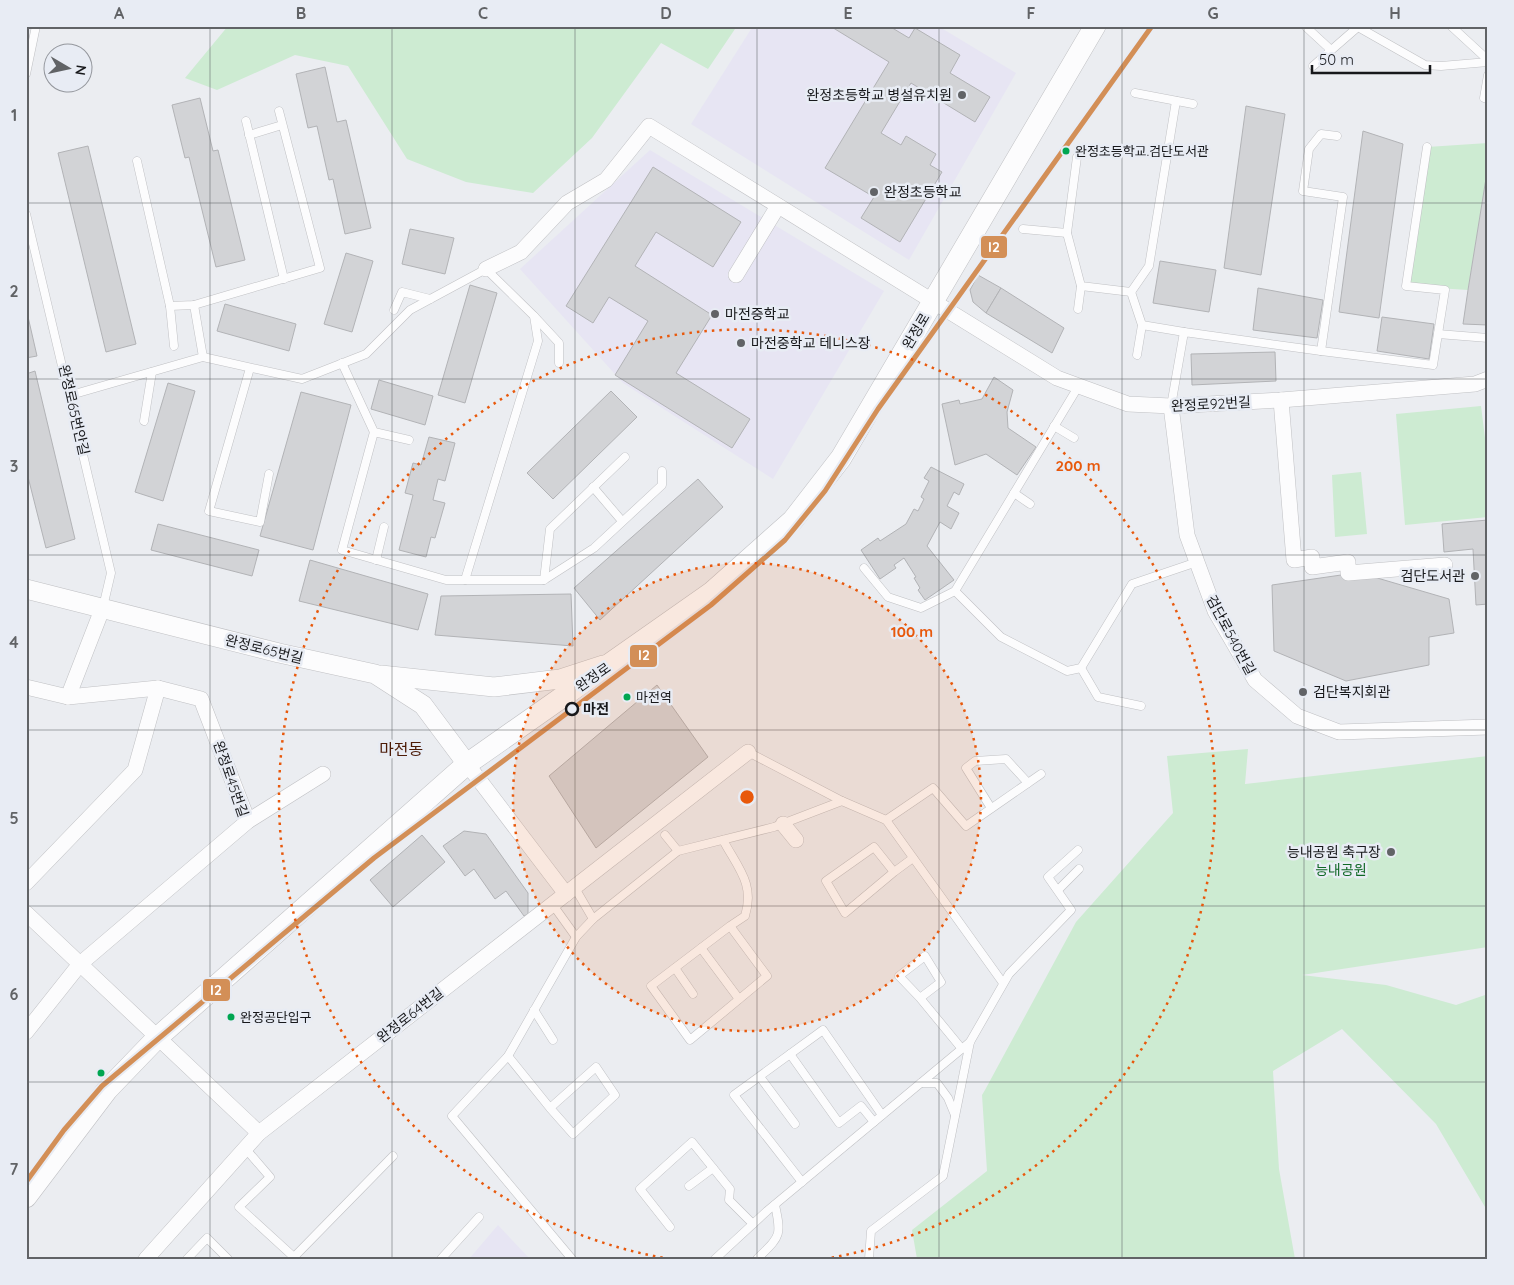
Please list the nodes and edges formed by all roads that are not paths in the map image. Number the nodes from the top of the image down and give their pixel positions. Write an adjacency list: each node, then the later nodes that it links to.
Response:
1 (36, 26): 9 (lane)
2 (1095, 26): 33 (main road, 완정로)
3 (1305, 26): 6 (lane)
4 (1451, 26): 7 (lane)
5 (1358, 27): 6 (lane); 7 (lane)
6 (1330, 50): 8 (lane)
7 (1488, 61)
8 (1313, 66)
9 (26, 74)
10 (1488, 75): 12 (lane)
11 (1134, 93): 13 (lane)
12 (1484, 98)
13 (1176, 101): 14 (lane); 31 (lane)
14 (1193, 104)
15 (278, 111): 17 (lane)
16 (246, 121): 18 (lane)
17 (282, 125): 18 (lane); 29 (lane)
18 (249, 135): 29 (lane)
19 (1337, 136): 44 (lane)
20 (1427, 147): 41 (lane)
21 (1097, 150): 26 (lane)
22 (137, 161): 35 (lane)
23 (778, 206): 27 (street, 완정로92번길); 28 (street); 33 (street, 완정로92번길)
24 (26, 214): 53 (lane, 완정로65번안길)
25 (1023, 229): 26 (lane)
26 (1067, 233): 30 (lane)
27 (486, 269): 32 (lane); 38 (lane)
28 (736, 275)
29 (284, 278): 34 (lane)
30 (1081, 286): 31 (lane); 36 (lane)
31 (1132, 292): 39 (lane)
32 (430, 299): 37 (lane); 47 (lane)
33 (933, 303): 52 (street, 완정로92번길); 78 (main road, 완정로)
34 (194, 305): 35 (lane); 46 (lane)
35 (170, 306): 43 (lane)
36 (1078, 309)
37 (394, 310)
38 (534, 316): 48 (lane); 73 (lane)
39 (1142, 325): 40 (lane); 45 (lane)
40 (1184, 332): 44 (lane); 55 (lane)
41 (1438, 334): 42 (lane); 44 (lane)
42 (1488, 338)
43 (174, 346)
44 (1321, 351)
45 (1137, 355)
46 (203, 357): 49 (lane); 50 (lane)
47 (342, 363): 49 (lane); 58 (lane)
48 (559, 363)
49 (250, 368): 63 (lane)
50 (152, 372): 53 (lane); 56 (lane)
51 (1488, 379): 54 (street, 완정로92번길)
52 (1078, 387): 55 (street, 완정로92번길); 57 (lane)
53 (71, 395): 77 (lane, 완정로65번안길)
54 (1281, 400): 55 (street, 완정로92번길); 71 (street)
55 (1171, 406): 70 (street, 검단로540번길)
56 (144, 421)
57 (1054, 426): 59 (lane); 65 (lane)
58 (374, 432): 60 (lane); 69 (lane)
59 (1074, 438)
60 (409, 440)
61 (625, 456): 64 (lane)
62 (662, 471): 67 (lane)
63 (269, 474)
64 (593, 488): 67 (lane); 74 (lane)
65 (1014, 493): 66 (lane); 76 (lane)
66 (1030, 504)
67 (622, 521): 74 (lane)
68 (384, 527): 69 (lane)
69 (376, 560): 73 (lane)
70 (1197, 562): 79 (lane); 85 (street, 검단로540번길)
71 (1445, 564)
72 (864, 568): 76 (lane)
73 (465, 580): 74 (lane)
74 (544, 580)
75 (26, 589): 77 (street, 완정로65번길)
76 (955, 591): 79 (lane)
77 (103, 607): 80 (street, 완정로65번길); 83 (street)
78 (615, 661): 80 (street); 87 (main road, 완정로)
79 (1081, 668): 84 (lane)
80 (375, 674): 87 (street, 완정로65번길)
81 (26, 687): 83 (street, 완정로45번길)
82 (158, 688): 83 (street, 완정로45번길); 94 (street, 완정로45번길); 104 (street)
83 (68, 697)
84 (1141, 706)
85 (1488, 728)
86 (748, 752): 91 (lane); 106 (street, 완정로64번길)
87 (467, 764): 106 (street); 121 (main road, 완정로)
88 (323, 774): 94 (street)
89 (1041, 774): 90 (lane)
90 (1028, 783): 92 (lane); 92 (lane)
91 (842, 801): 93 (lane); 95 (lane)
92 (991, 808): 93 (lane)
93 (886, 820): 101 (lane)
94 (248, 821): 113 (street, 완정로45번길)
95 (783, 824): 97 (lane); 98 (street)
96 (665, 835): 100 (lane)
97 (722, 840): 100 (lane); 110 (lane)
98 (796, 840)
99 (1078, 850): 105 (lane)
100 (678, 851): 109 (lane)
101 (913, 858): 103 (lane); 115 (lane)
102 (1079, 870): 105 (lane)
103 (894, 872): 103 (lane)
104 (26, 883)
105 (1058, 890): 115 (lane)
106 (571, 891): 107 (street, 완정로64번길); 109 (lane)
107 (553, 905): 111 (lane); 134 (street, 완정로64번길)
108 (26, 913): 113 (street)
109 (593, 919): 111 (lane)
110 (730, 926): 112 (lane); 118 (lane)
111 (576, 937): 119 (lane)
112 (701, 948): 114 (lane); 118 (lane)
113 (80, 964): 120 (street, 완정로45번길); 121 (street)
114 (676, 968): 116 (lane); 118 (lane)
115 (1003, 982): 123 (lane)
116 (694, 994)
117 (920, 998): 117 (lane); 124 (lane)
118 (739, 999)
119 (534, 1010): 122 (lane); 126 (lane)
120 (26, 1032)
121 (157, 1038): 134 (street); 140 (main road, 완정로)
122 (553, 1040)
123 (970, 1042): 124 (lane); 131 (lane)
124 (962, 1049): 128 (lane)
125 (790, 1054): 127 (lane); 130 (lane); 132 (lane)
126 (508, 1056): 129 (lane); 150 (lane)
127 (760, 1077): 133 (lane); 138 (lane)
128 (921, 1083): 130 (lane); 131 (lane)
129 (550, 1108): 129 (lane)
130 (882, 1115): 132 (lane)
131 (955, 1116): 153 (lane)
132 (874, 1122): 138 (lane)
133 (795, 1124)
134 (259, 1133): 135 (street, 완정로64번길)
135 (245, 1148): 145 (lane); 146 (street, 완정로64번길)
136 (393, 1156): 145 (lane)
137 (712, 1168): 139 (lane); 143 (lane); 144 (lane)
138 (802, 1182): 141 (lane)
139 (689, 1186)
140 (26, 1198)
141 (774, 1205): 143 (lane); 152 (lane)
142 (479, 1217): 149 (lane)
143 (753, 1224): 151 (lane)
144 (670, 1227)
145 (295, 1258)
146 (146, 1259)
147 (186, 1259): 148 (lane)
148 (228, 1259)
149 (441, 1259)
150 (572, 1259)
151 (715, 1259)
152 (757, 1259)
153 (869, 1259)

